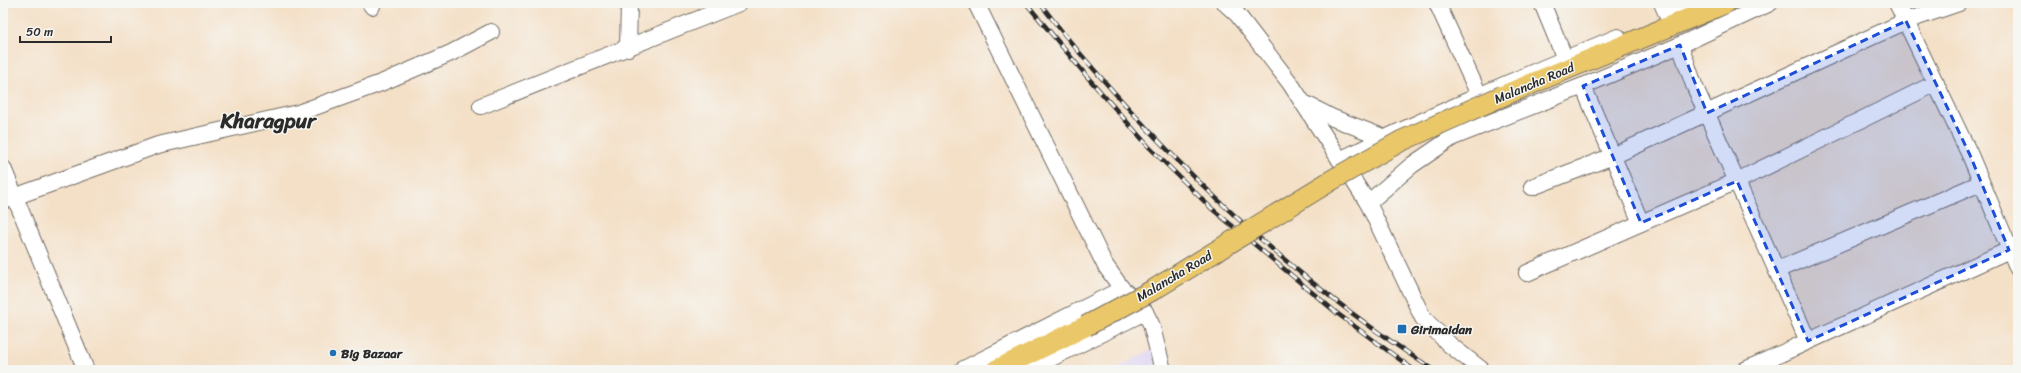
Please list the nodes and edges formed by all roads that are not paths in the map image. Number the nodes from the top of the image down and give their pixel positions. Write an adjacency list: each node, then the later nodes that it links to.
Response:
1 (629, 3): 16 (street)
2 (739, 3): 16 (street)
3 (976, 3): 38 (street)
4 (1225, 3): 21 (street)
5 (1437, 3): 20 (street)
6 (1542, 3): 17 (street)
7 (1699, 3): 12 (street)
8 (1726, 3): 43 (main road, Malancha Road, bridge)
9 (1770, 3): 15 (street)
10 (1897, 3): 13 (street)
11 (1959, 3): 13 (street)
12 (1664, 10): 17 (street)
13 (1906, 21): 18 (street); 23 (street)
14 (491, 32): 31 (street)
15 (1680, 45): 19 (street); 23 (street)
16 (628, 48): 22 (street)
17 (1565, 59): 20 (street)
18 (1936, 83): 28 (street); 29 (street)
19 (1583, 86): 25 (street); 32 (street)
20 (1479, 95): 24 (street)
21 (1302, 102): 24 (street); 26 (street)
22 (481, 106)
23 (1707, 113): 25 (street); 28 (street)
24 (1385, 138): 26 (street)
25 (1613, 156): 30 (street); 33 (street)
26 (1340, 160): 32 (street)
27 (3, 168): 31 (street)
28 (1737, 181): 33 (street); 36 (street)
29 (1982, 183): 34 (street); 36 (street)
30 (1532, 187)
31 (9, 199): 41 (street)
32 (1368, 203): 46 (street)
33 (1641, 223): 37 (street)
34 (2014, 248): 35 (street); 40 (street)
35 (2018, 269)
36 (1777, 270): 40 (street)
37 (1527, 273)
38 (1122, 289): 39 (street); 42 (street)
39 (1145, 312): 44 (street); 45 (street)
40 (1808, 341): 47 (street)
41 (86, 370)
42 (962, 370)
43 (996, 370)
44 (1027, 370)
45 (1163, 370)
46 (1482, 370)
47 (1745, 370)

